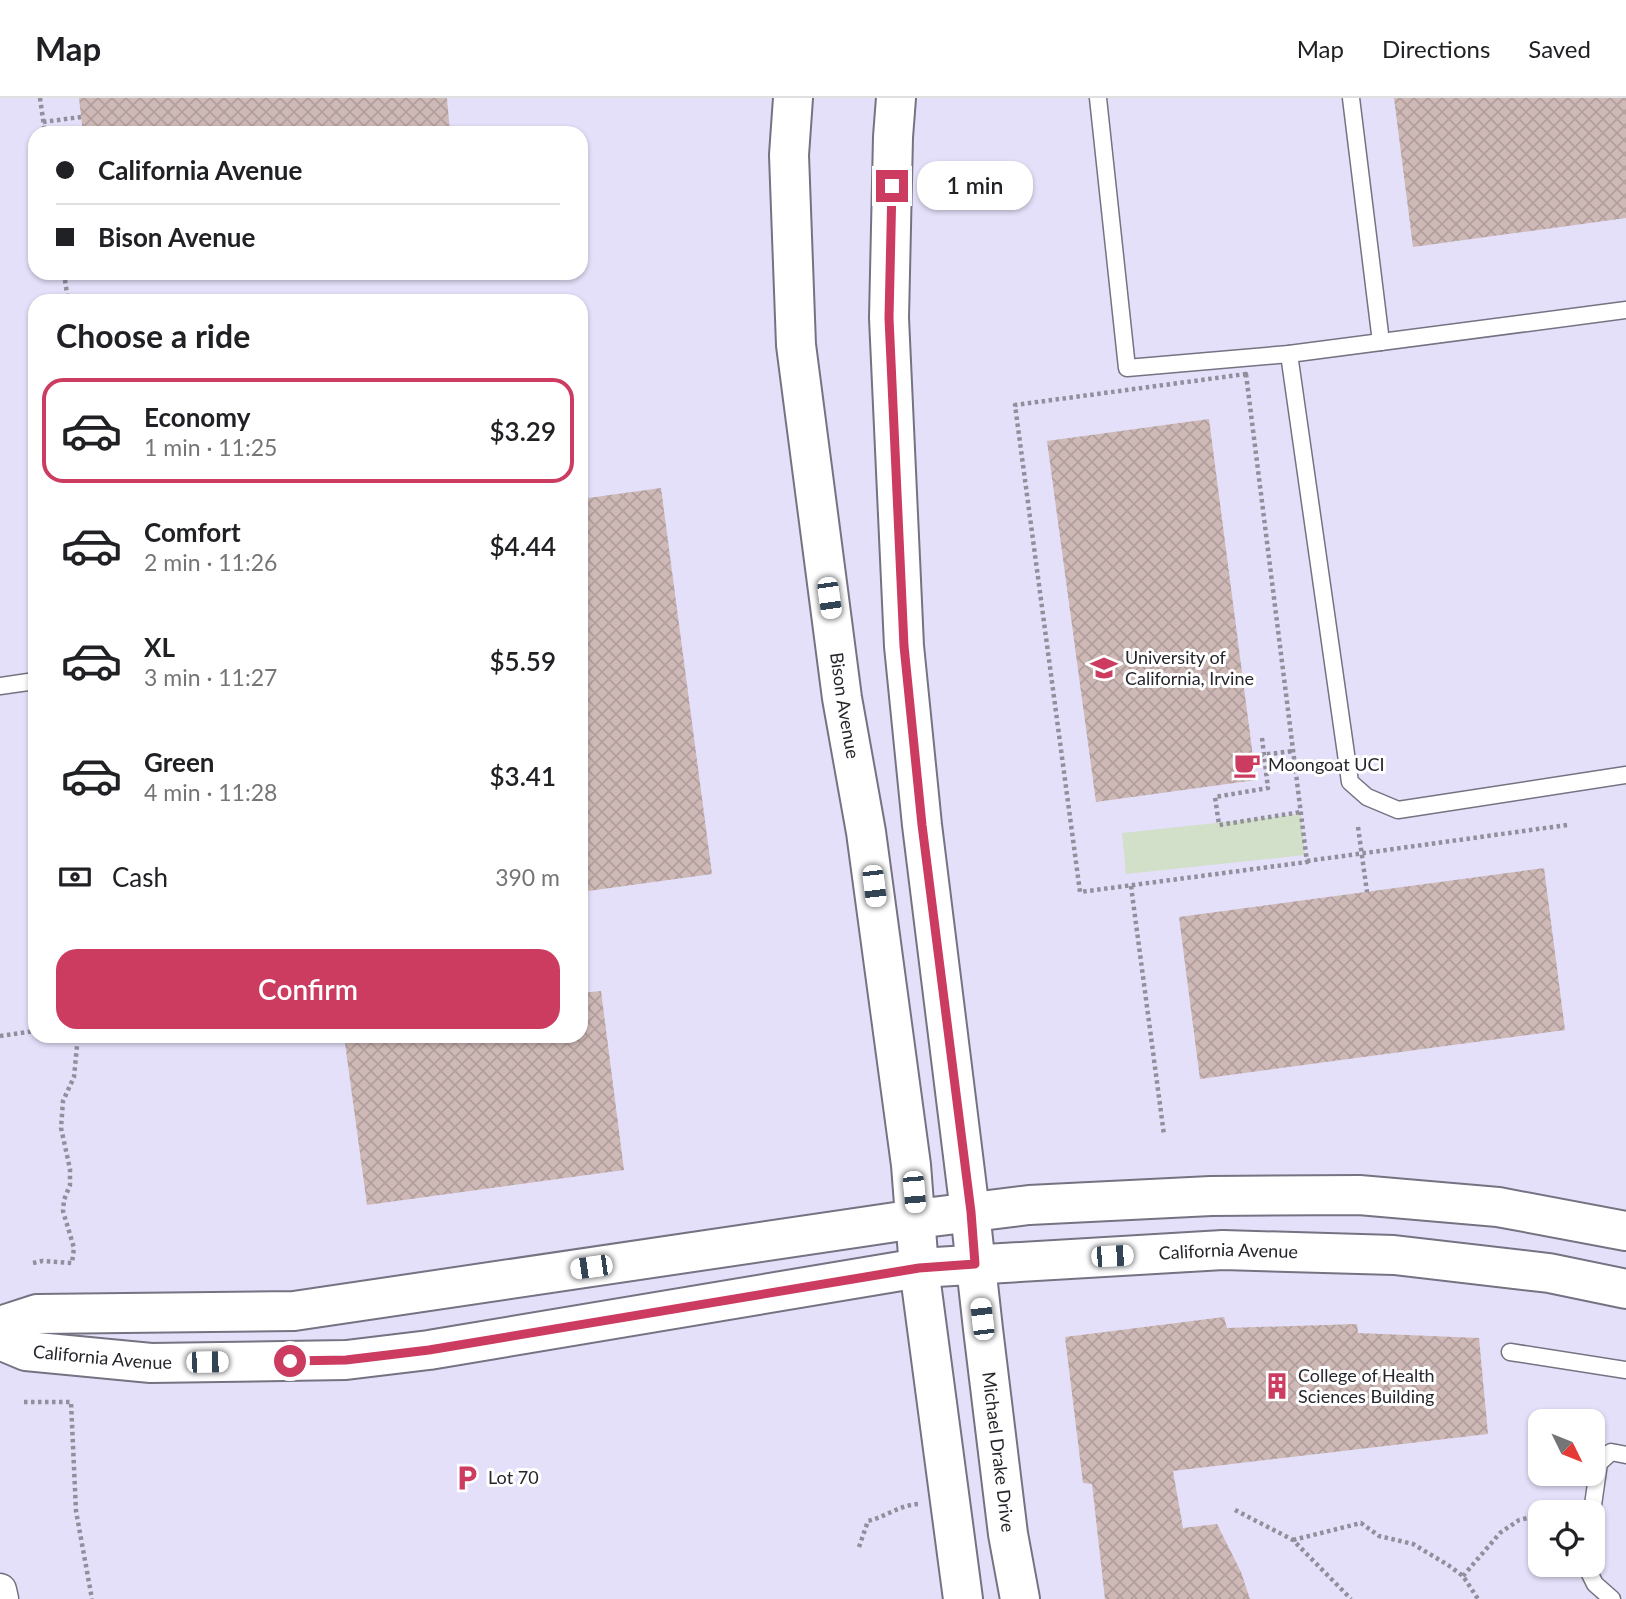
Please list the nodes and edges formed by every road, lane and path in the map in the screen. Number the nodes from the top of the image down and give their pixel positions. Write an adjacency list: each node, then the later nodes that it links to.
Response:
1 (40, 98): 7 (path)
2 (793, 98): 31 (street, Bison Avenue)
3 (896, 98): 30 (street)
4 (1098, 98): 11 (lane)
5 (1351, 98): 10 (lane)
6 (81, 117): 7 (path)
7 (43, 122): 8 (path)
8 (44, 126)
9 (1626, 310): 10 (lane)
10 (1381, 342): 11 (lane)
11 (1289, 354): 18 (lane)
12 (28, 682): 13 (lane)
13 (0, 686)
14 (1262, 738): 16 (path)
15 (1293, 751): 16 (path); 19 (path); 24 (path)
16 (1264, 755): 17 (path); 19 (path)
17 (1253, 756)
18 (1626, 775)
19 (1301, 812): 23 (path)
20 (1567, 824): 22 (path)
21 (1358, 827): 22 (path)
22 (1362, 853): 23 (path); 25 (path)
23 (1307, 861): 24 (path)
24 (1131, 886): 29 (path)
25 (1367, 892)
26 (28, 1032): 27 (path)
27 (0, 1037)
28 (76, 1043): 33 (path)
29 (1164, 1135)
30 (971, 1212): 31 (street, California Avenue); 32 (street, California Avenue); 34 (street)
31 (916, 1219): 35 (street, Bison Avenue); 37 (street, California Avenue)
32 (1626, 1231)
33 (33, 1263)
34 (975, 1264): 35 (street, California Avenue); 36 (street, California Avenue); 55 (street, Michael Drake Drive)
35 (919, 1268): 38 (street, California Avenue); 54 (street)
36 (1626, 1289)
37 (0, 1326)
38 (0, 1340)
39 (1510, 1352): 40 (lane)
40 (1626, 1370)
41 (23, 1402): 53 (path)
42 (1626, 1455): 43 (lane)
43 (1594, 1500)
44 (926, 1503): 48 (path)
45 (1236, 1510): 47 (path)
46 (1528, 1518): 49 (path)
47 (1293, 1540): 49 (path); 56 (path)
48 (859, 1547)
49 (1463, 1576): 57 (path)
50 (1592, 1577): 58 (lane)
51 (0, 1590): 52 (street)
52 (2, 1599)
53 (92, 1599)
54 (963, 1599)
55 (1020, 1599)
56 (1351, 1599)
57 (1478, 1599)
58 (1612, 1599)

